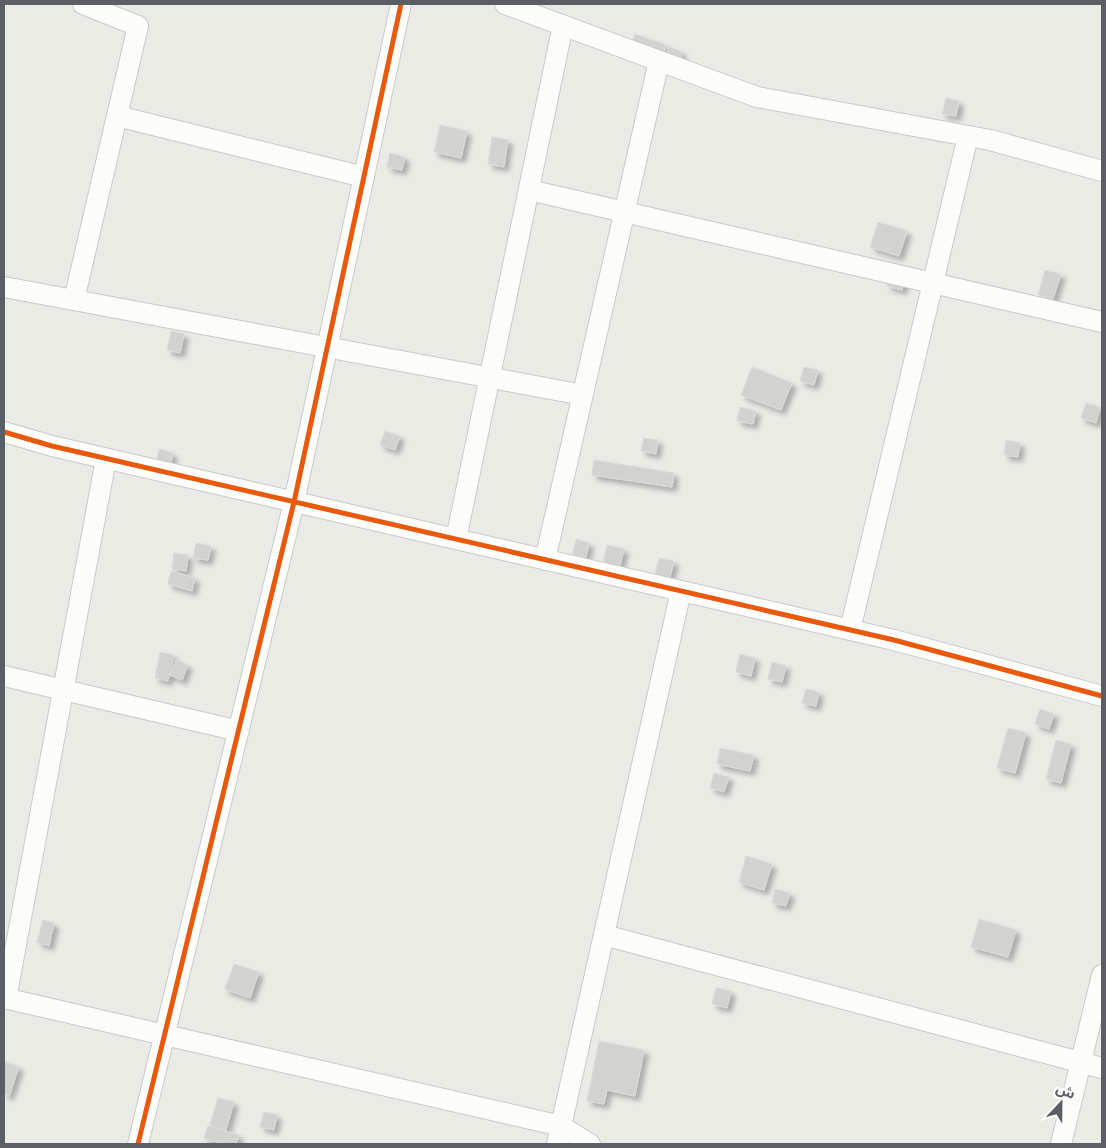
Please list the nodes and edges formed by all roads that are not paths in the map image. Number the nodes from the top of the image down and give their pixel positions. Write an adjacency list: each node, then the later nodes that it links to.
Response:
1 (83, 4): 6 (street)
2 (401, 4): 9 (street)
3 (505, 4): 4 (street)
4 (563, 25): 5 (street); 10 (street)
5 (659, 61): 7 (street); 11 (street)
6 (117, 116): 9 (street); 14 (street)
7 (968, 136): 8 (street); 12 (street)
8 (1102, 171)
9 (364, 177): 16 (street)
10 (529, 190): 11 (street); 17 (street)
11 (624, 212): 12 (street); 18 (street)
12 (933, 283): 15 (street); 25 (street)
13 (4, 287): 14 (street)
14 (74, 300): 16 (street)
15 (1102, 322)
16 (327, 348): 17 (street); 21 (street)
17 (490, 378): 18 (street); 22 (street)
18 (582, 395): 23 (street)
19 (4, 432): 20 (street)
20 (106, 459): 21 (street); 27 (street)
21 (294, 502): 22 (street); 29 (street)
22 (456, 539): 23 (street)
23 (545, 560): 24 (street)
24 (681, 591): 25 (street); 30 (street)
25 (850, 630): 28 (street)
26 (4, 676): 27 (street)
27 (63, 690): 29 (street); 32 (street)
28 (1102, 696)
29 (238, 731): 33 (street)
30 (604, 935): 34 (street); 36 (street)
31 (1102, 975): 34 (street)
32 (5, 998): 33 (street)
33 (165, 1035): 36 (street); 37 (street)
34 (1081, 1062): 35 (street); 39 (street)
35 (1102, 1068)
36 (559, 1135): 38 (street)
37 (138, 1144)
38 (590, 1144)
39 (1060, 1144)

